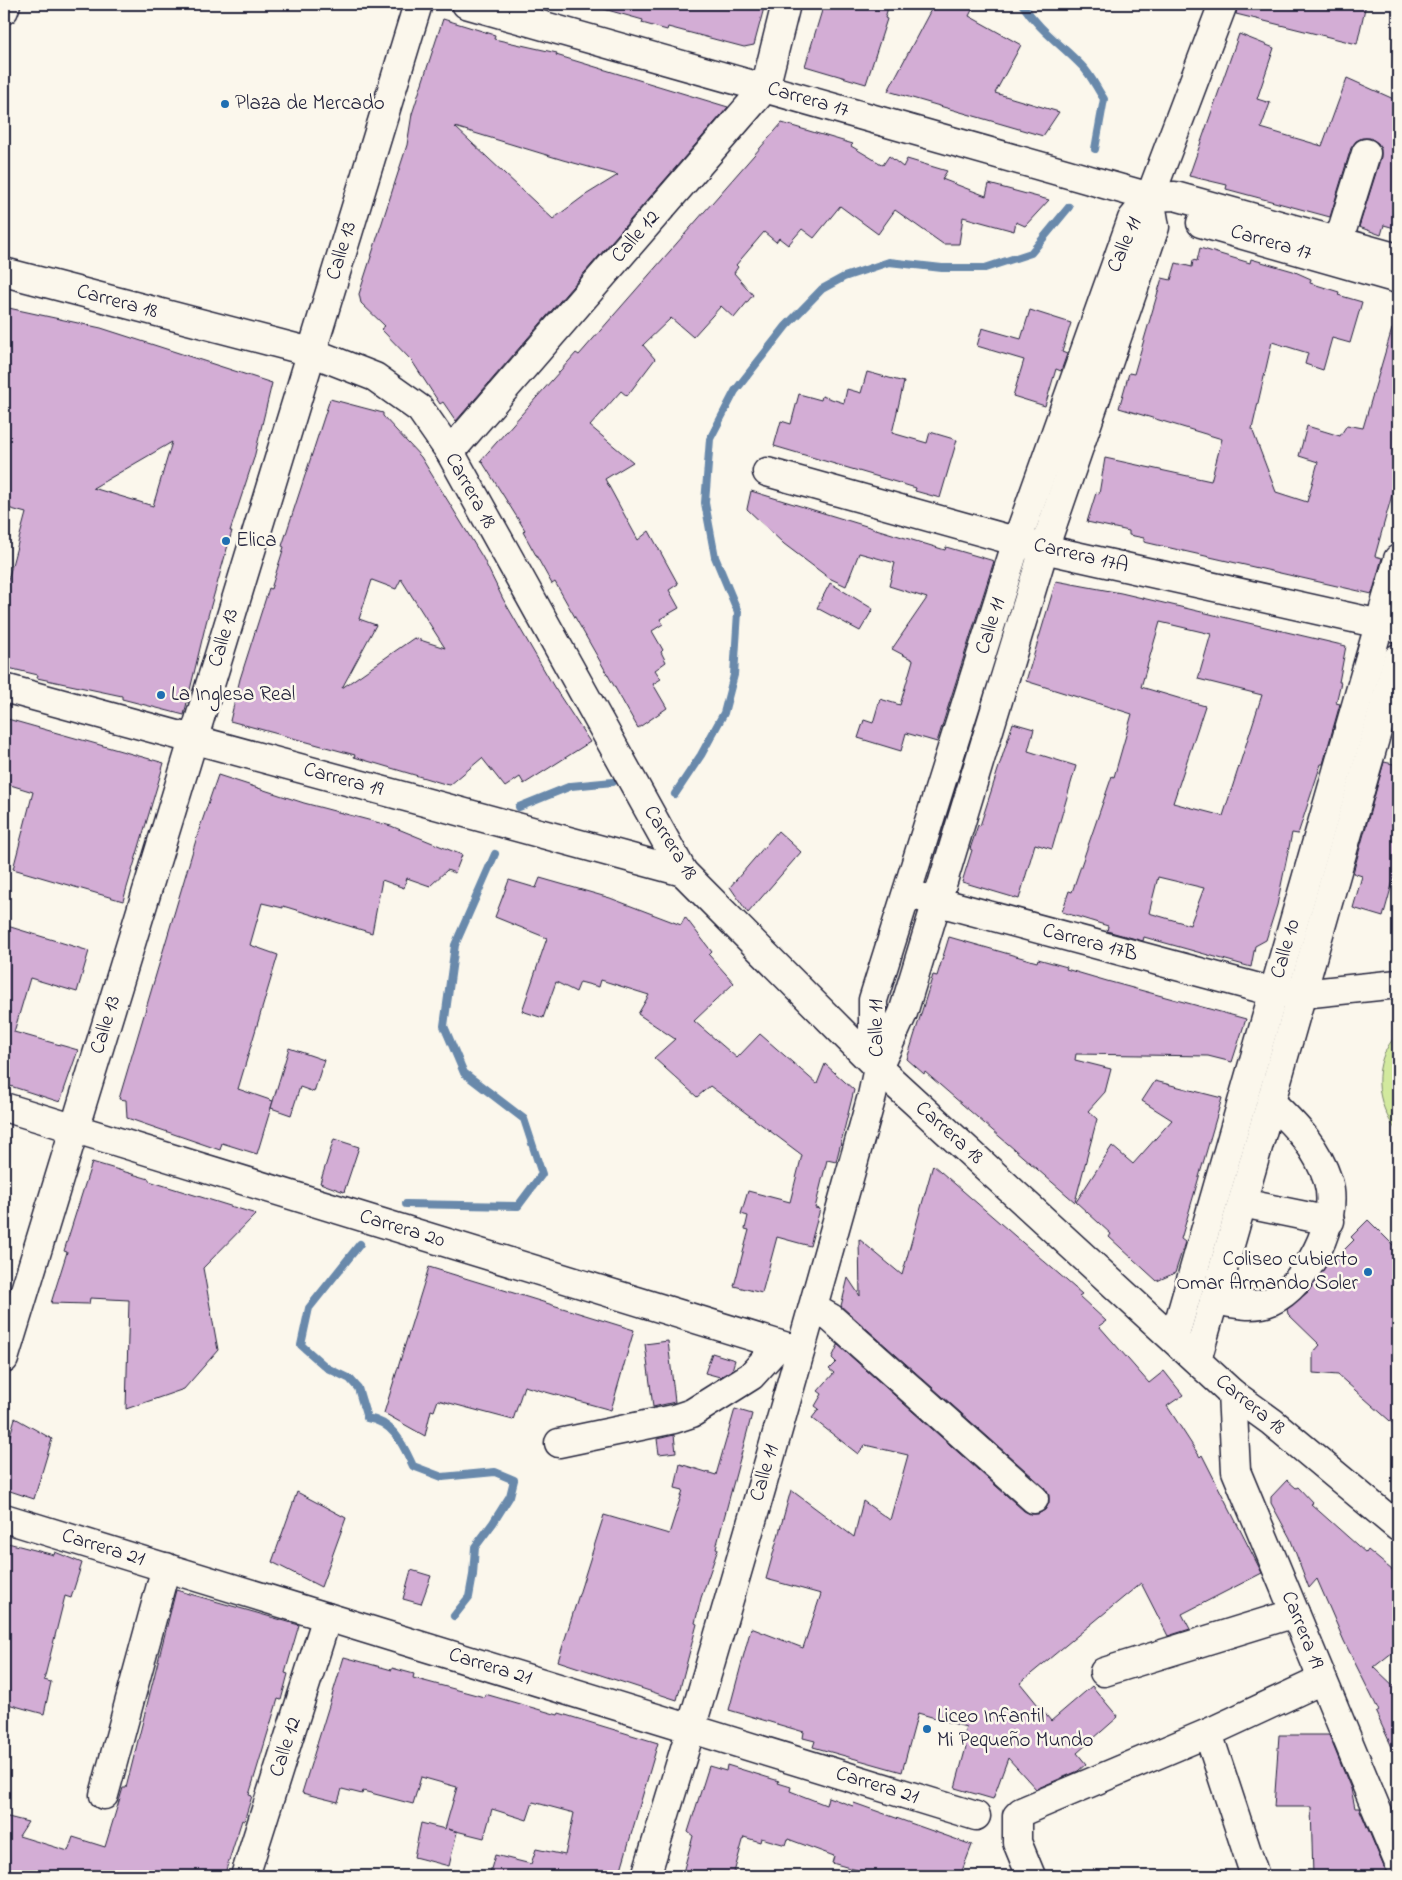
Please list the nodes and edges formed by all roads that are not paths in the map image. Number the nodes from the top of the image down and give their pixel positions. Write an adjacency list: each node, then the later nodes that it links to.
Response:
1 (6, 4): 6 (street)
2 (418, 4): 14 (street, Calle 13)
3 (466, 4): 7 (street, Carrera 17)
4 (786, 4): 7 (street, Calle 12)
5 (1223, 4): 9 (street, Calle 11)
6 (4, 10)
7 (765, 88): 9 (street, Carrera 17); 15 (street, Calle 12)
8 (1366, 153): 10 (street)
9 (1150, 197): 10 (street, Carrera 17); 17 (street, Calle 11); 18 (street, Calle 11)
10 (1336, 250): 11 (street, Carrera 17); 13 (street, Carrera 17)
11 (1398, 258)
12 (4, 272): 14 (street, Carrera 18)
13 (1398, 279)
14 (312, 352): 15 (street, Carrera 18); 23 (street, Calle 13)
15 (450, 452): 24 (street, Carrera 18)
16 (767, 472): 17 (street, Carrera 17A)
17 (1017, 541): 18 (street, Carrera 17A); 25 (street, Calle 11)
18 (1044, 549): 20 (street, Carrera 17A); 26 (street, Calle 11)
19 (1398, 558): 20 (street, Calle 10)
20 (1389, 626): 28 (street, Calle 10)
21 (1398, 658): 29 (street, Calle 10)
22 (4, 688): 23 (street, Carrera 19)
23 (193, 739): 24 (street, Carrera 19); 33 (street, Calle 13)
24 (683, 872): 30 (street, Carrera 18)
25 (906, 894): 26 (street, Carrera 17B); 30 (street, Calle 11)
26 (937, 902): 28 (street, Carrera 17B); 30 (street, Calle 11)
27 (1398, 984): 29 (street, Carrera 17B)
28 (1274, 992): 29 (street, Carrera 17B); 38 (street, Calle 10)
29 (1302, 994): 31 (street, Calle 10)
30 (878, 1068): 37 (street, Calle 11); 38 (street, Carrera 18)
31 (1271, 1102): 34 (street, Calle 10); 35 (street)
32 (4, 1107): 33 (street, Carrera 20)
33 (74, 1128): 39 (street, Carrera 20); 40 (street, Calle 13)
34 (1242, 1202): 35 (street); 36 (street, Calle 10)
35 (1330, 1221): 36 (street)
36 (1214, 1300): 41 (street, Calle 10)
37 (813, 1308): 39 (street, Calle 11); 44 (street)
38 (1174, 1339): 41 (street, Carrera 18)
39 (790, 1348): 43 (street); 52 (street, Calle 11)
40 (4, 1359)
41 (1196, 1360): 42 (street, Carrera 18)
42 (1232, 1393): 46 (street, Carrera 18); 48 (street, Carrera 19)
43 (558, 1443)
44 (1034, 1500)
45 (4, 1518): 47 (street, Carrera 21)
46 (1398, 1527)
47 (166, 1567): 49 (street, Carrera 21); 54 (street)
48 (1295, 1613): 50 (street); 51 (street, Carrera 19)
49 (327, 1617): 52 (street, Carrera 21); 57 (street, Calle 12)
50 (1104, 1672)
51 (1322, 1680): 53 (street); 56 (street, Carrera 19)
52 (692, 1728): 55 (street, Carrera 21); 58 (street, Calle 11)
53 (1208, 1733): 59 (street); 60 (street)
54 (104, 1795)
55 (976, 1816)
56 (1398, 1862)
57 (245, 1876)
58 (646, 1876)
59 (1031, 1876)
60 (1255, 1876)

